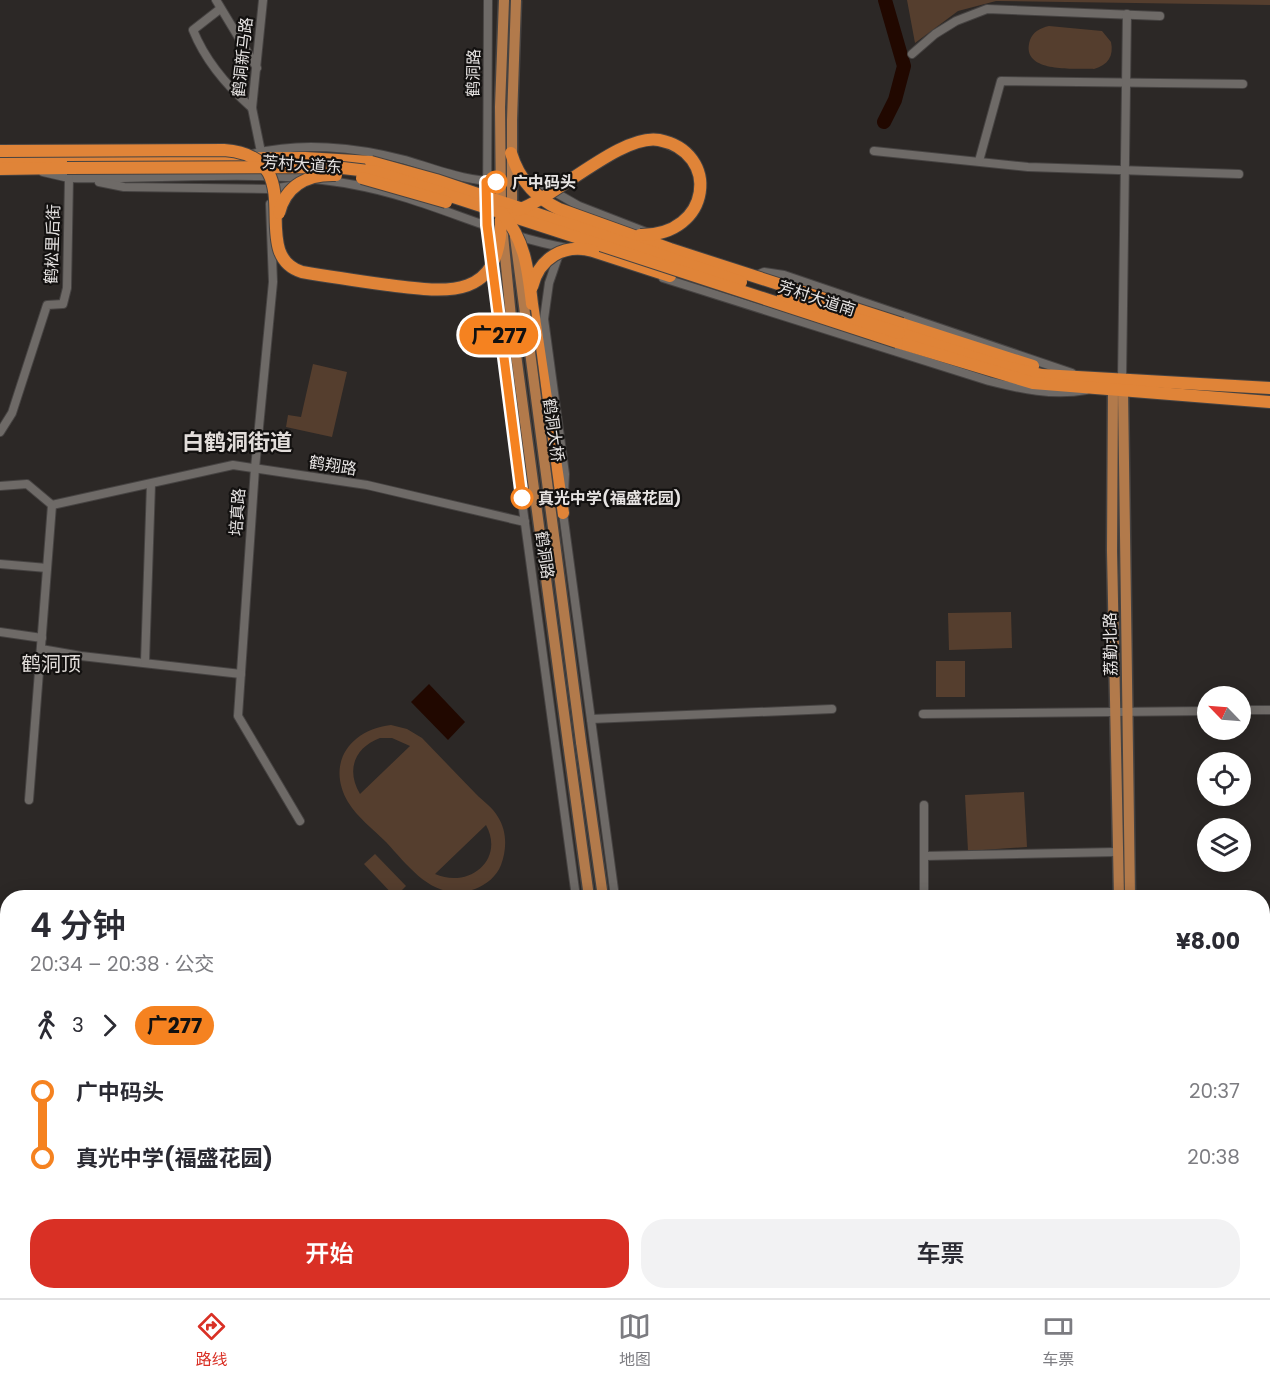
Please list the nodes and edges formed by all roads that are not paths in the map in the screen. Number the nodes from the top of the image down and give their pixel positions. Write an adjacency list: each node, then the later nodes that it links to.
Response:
1 (216, 0): 6 (street)
2 (263, 0): 10 (street, 鹤洞新马路)
3 (488, 0): 27 (street, 鹤洞路)
4 (504, 0): 32 (main road, 鹤洞大桥, bridge)
5 (516, 0): 17 (main road, 鹤洞大桥, bridge)
6 (220, 9): 10 (street); 13 (street)
7 (1127, 14): 8 (street); 9 (street); 11 (street)
8 (1160, 16)
9 (912, 54)
10 (257, 68): 13 (street, 鹤洞新马路)
11 (1125, 82): 12 (street); 20 (street); 22 (street)
12 (1243, 84)
13 (252, 108): 16 (street, 鹤洞新马路)
14 (0, 151): 35 (highway, bridge)
15 (874, 151): 20 (street)
16 (261, 152): 18 (street, 芳村大道东); 27 (street, 芳村大道东)
17 (511, 153): 36 (highway, bridge); 79 (main road, 鹤洞大桥, bridge)
18 (239, 158): 19 (highway, 芳村大道东); 29 (highway, 芳村大道东, bridge)
19 (0, 160)
20 (979, 161): 22 (street)
21 (0, 169): 23 (highway, 芳村大道东)
22 (1124, 170): 24 (street); 44 (street)
23 (68, 173): 25 (street, 芳村大道东); 30 (highway, 芳村大道东, bridge); 48 (street, 鹤松里后街)
24 (1239, 174)
25 (84, 178): 26 (street, 芳村大道东); 28 (street)
26 (323, 181): 28 (street); 34 (street, 芳村大道东)
27 (486, 182): 31 (street, 芳村大道东); 34 (street, 鹤洞路)
28 (270, 189): 49 (street, 培真路)
29 (465, 189): 41 (highway, bridge); 42 (highway, 芳村大道南, bridge)
30 (487, 207): 33 (highway, 芳村大道东, bridge); 36 (highway, bridge)
31 (579, 207): 37 (street, 鹤洞路); 38 (street, 芳村大道南)
32 (501, 219): 35 (highway, bridge); 78 (main road, 鹤洞大桥, bridge)
33 (528, 221): 35 (highway, bridge); 39 (highway, 芳村大道南, bridge)
34 (487, 225): 37 (street, 芳村大道东); 54 (street, 鹤洞路)
35 (277, 235)
36 (630, 235): 42 (highway, bridge)
37 (562, 248): 40 (street, 芳村大道南); 53 (street, 鹤洞路)
38 (745, 281): 40 (street); 43 (street, 芳村大道南)
39 (757, 296): 41 (highway, bridge); 42 (highway, 芳村大道南, bridge)
40 (745, 302): 45 (street, 芳村大道南)
41 (532, 304): 53 (highway)
42 (899, 333): 43 (highway, 芳村大道南); 45 (highway, 芳村大道南)
43 (1081, 376): 44 (highway, 芳村大道南)
44 (1119, 386): 45 (highway, 芳村大道南); 46 (highway, 芳村大道南); 47 (highway, 芳村大道南); 68 (main road, 荔勤北路); 69 (main road, 荔勤北路)
45 (1099, 388)
46 (1270, 388)
47 (1270, 402)
48 (0, 432)
49 (255, 468): 50 (street, 鹤翔路); 54 (street, 鹤翔路); 63 (street, 培真路)
50 (151, 484): 52 (street, 鹤翔路); 62 (street)
51 (0, 486): 52 (street)
52 (52, 505): 58 (street)
53 (563, 513): 55 (street, 鹤洞路)
54 (525, 522): 56 (street, 鹤洞路)
55 (567, 536): 56 (street); 71 (street, 鹤洞路)
56 (528, 545): 77 (street, 鹤洞路)
57 (0, 564): 58 (street)
58 (47, 568): 60 (street)
59 (0, 632): 60 (street)
60 (42, 638): 61 (street)
61 (41, 649): 62 (street); 72 (street)
62 (145, 662): 63 (street)
63 (241, 674): 74 (street, 培真路)
64 (832, 709): 71 (street)
65 (1251, 710): 66 (street)
66 (1270, 710)
67 (1197, 711): 69 (street)
68 (1114, 712): 69 (street); 70 (street); 75 (main road, 荔勤北路)
69 (1127, 712): 83 (main road, 荔勤北路)
70 (923, 714)
71 (591, 719): 80 (street, 鹤洞路)
72 (29, 800)
73 (924, 805): 76 (street)
74 (300, 821)
75 (1117, 852): 76 (street); 82 (main road, 荔勤北路)
76 (924, 856): 81 (street)
77 (575, 890)
78 (588, 890)
79 (602, 890)
80 (614, 890)
81 (924, 890)
82 (1119, 890)
83 (1130, 890)

